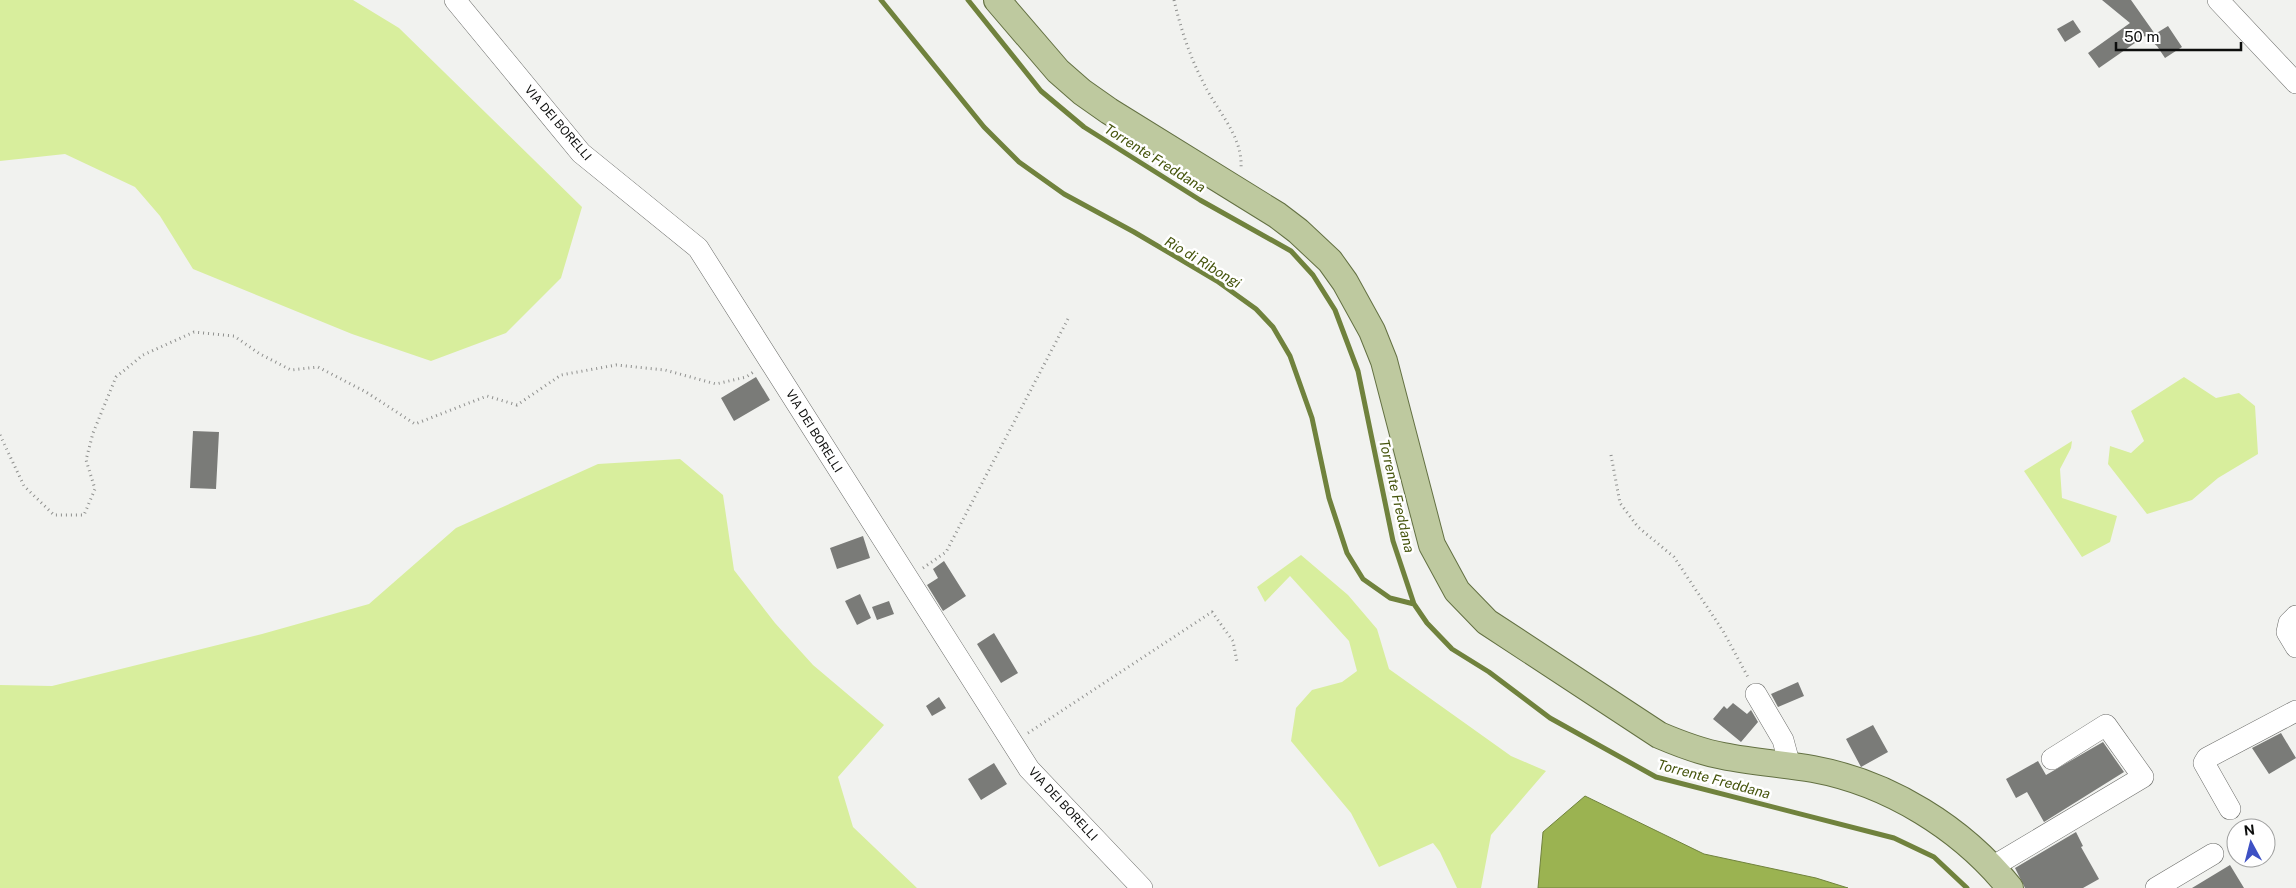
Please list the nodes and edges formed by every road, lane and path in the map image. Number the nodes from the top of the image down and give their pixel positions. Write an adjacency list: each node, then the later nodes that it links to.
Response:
1 (455, 0): 8 (street, VIA DEI BORELLI)
2 (998, 0): 6 (main road)
3 (1174, 0): 6 (path)
4 (2218, 0): 5 (street)
5 (2296, 84)
6 (1239, 191): 19 (main road)
7 (1069, 318): 11 (path)
8 (770, 362): 9 (path); 11 (street, VIA DEI BORELLI)
9 (0, 435)
10 (1610, 455): 15 (path)
11 (908, 578): 17 (street, VIA DEI BORELLI)
12 (2296, 616): 13 (street)
13 (2296, 647)
14 (1237, 662): 17 (path)
15 (1756, 694): 19 (street)
16 (2296, 710): 20 (street)
17 (1013, 743): 23 (street, VIA DEI BORELLI)
18 (2052, 759): 22 (street)
19 (1790, 766): 22 (main road)
20 (2230, 809)
21 (2214, 854): 25 (street)
22 (1992, 867): 24 (main road)
23 (1142, 888)
24 (2010, 888)
25 (2156, 888)

